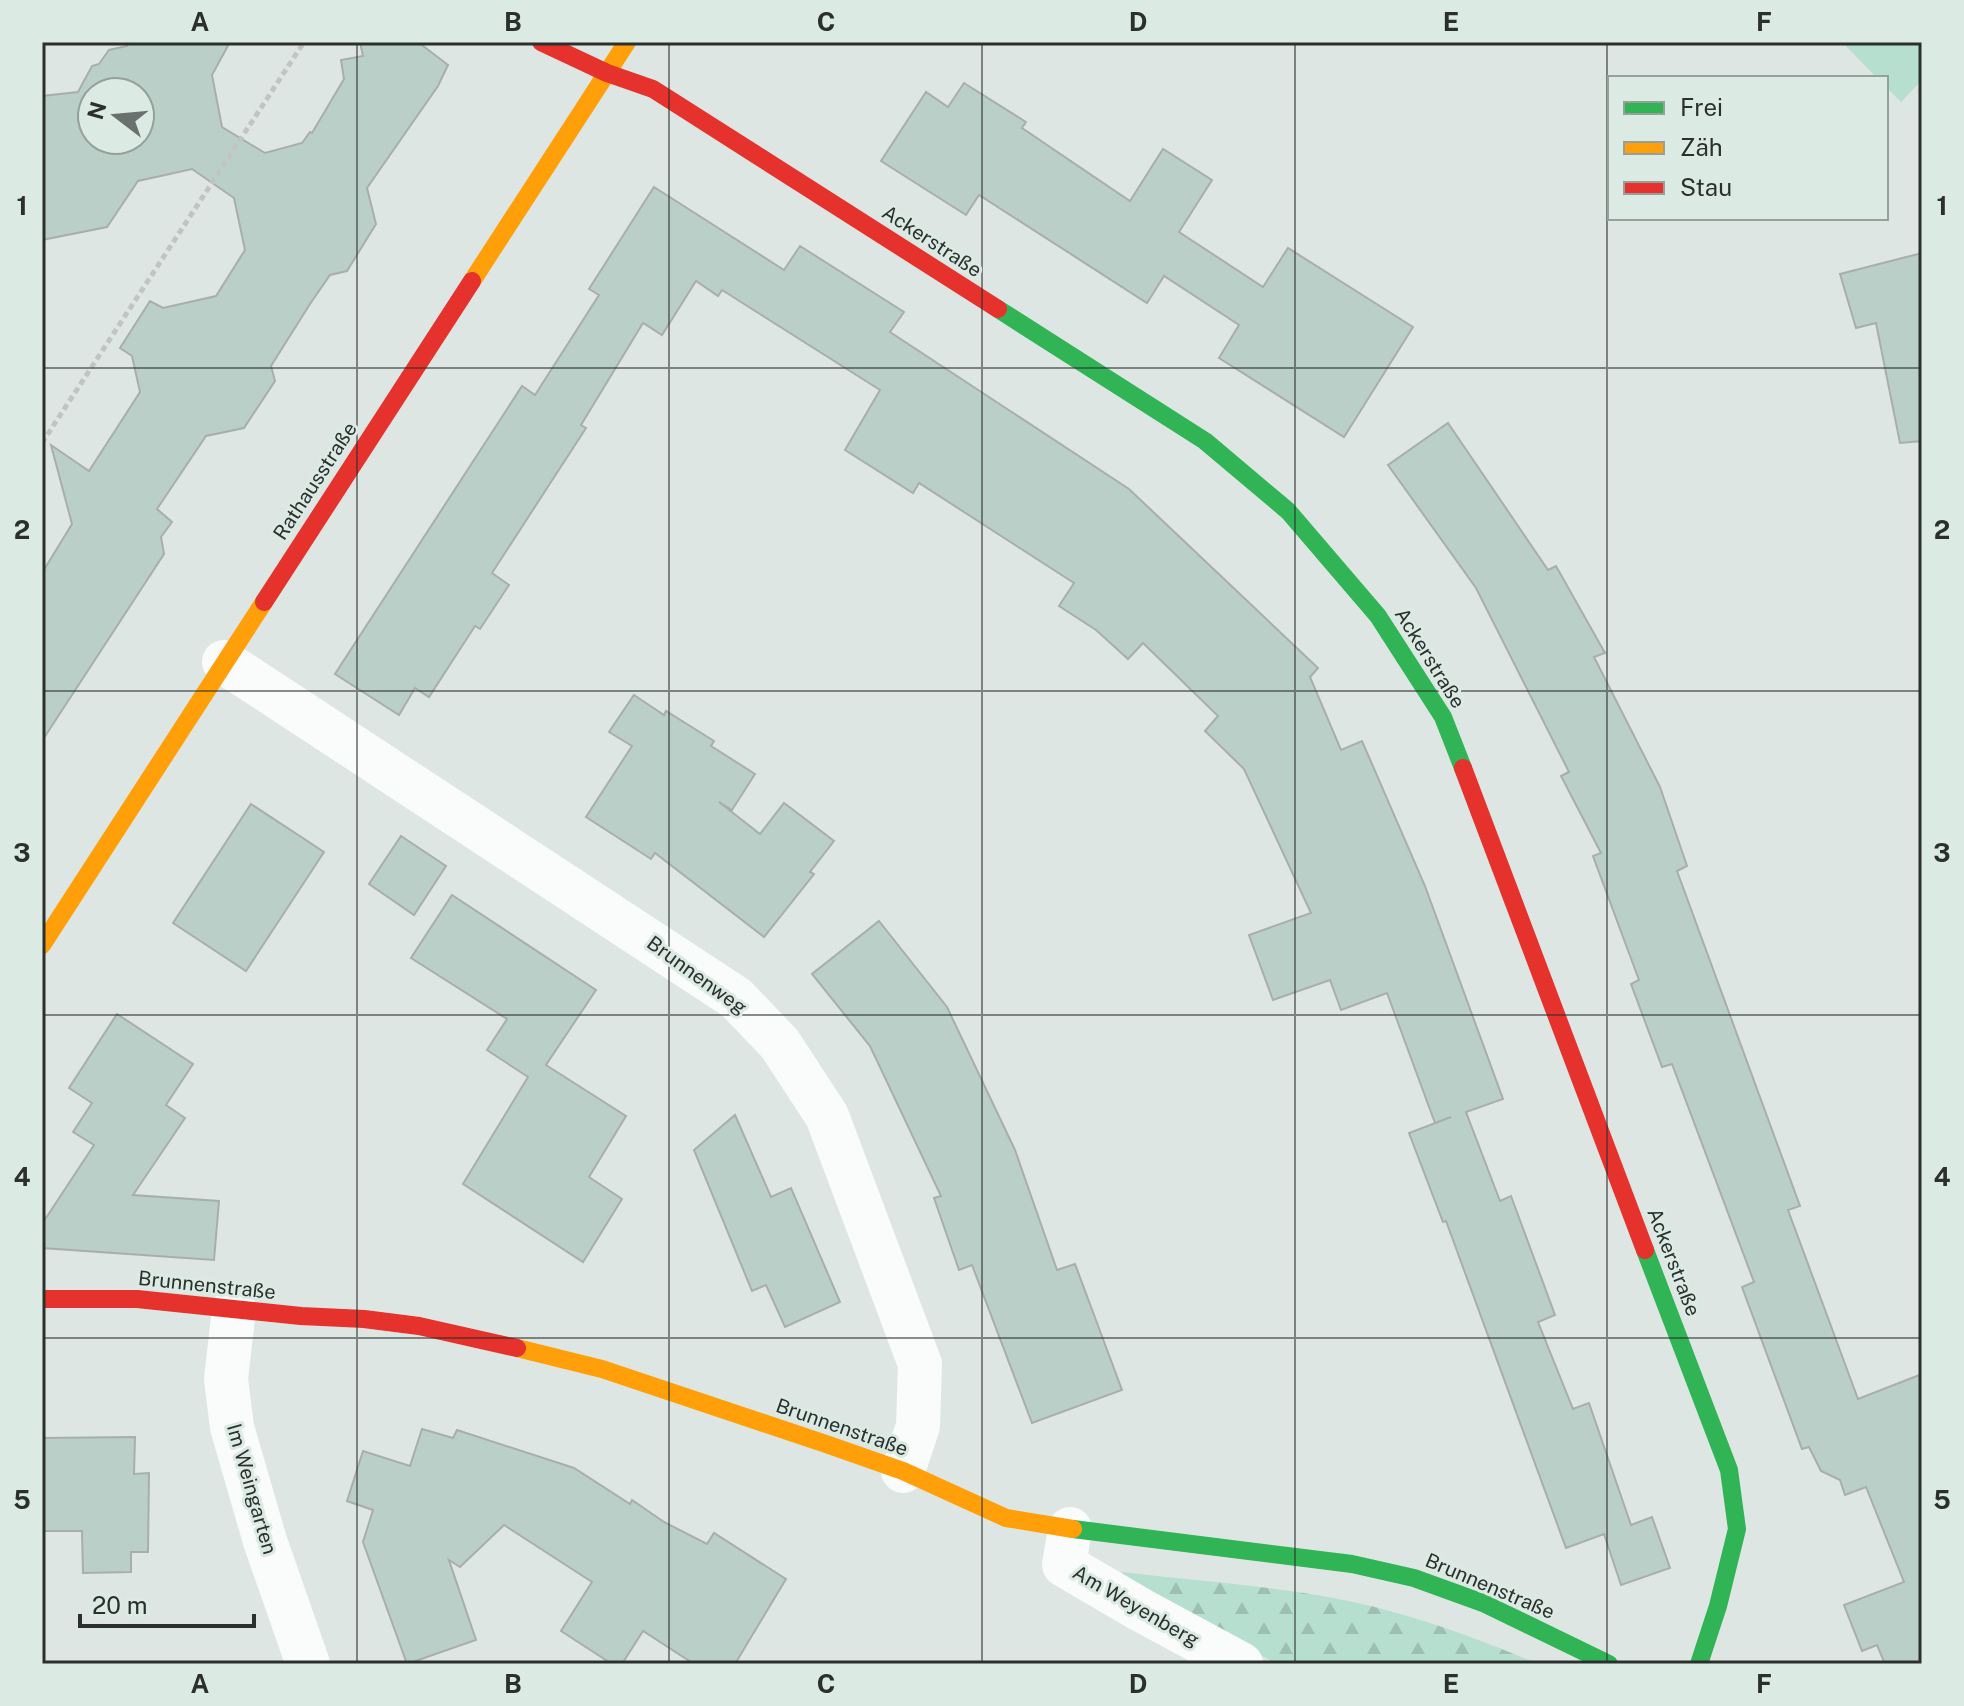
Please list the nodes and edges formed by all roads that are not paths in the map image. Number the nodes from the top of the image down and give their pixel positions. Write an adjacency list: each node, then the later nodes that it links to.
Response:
1 (541, 42): 3 (street, Ackerstraße)
2 (627, 42): 3 (street, Rathausstraße)
3 (607, 73): 4 (street, Rathausstraße); 13 (street, Ackerstraße)
4 (224, 662): 5 (street, Rathausstraße); 8 (street, Brunnenweg)
5 (42, 945)
6 (42, 1299): 7 (street, Brunnenstraße)
7 (234, 1309): 8 (street, Brunnenstraße); 10 (street, Im Weingarten)
8 (903, 1471): 9 (street, Brunnenstraße)
9 (1070, 1529): 11 (street, Am Weyenberg); 12 (street, Brunnenstraße)
10 (308, 1664)
11 (1241, 1664)
12 (1609, 1664)
13 (1699, 1664)

